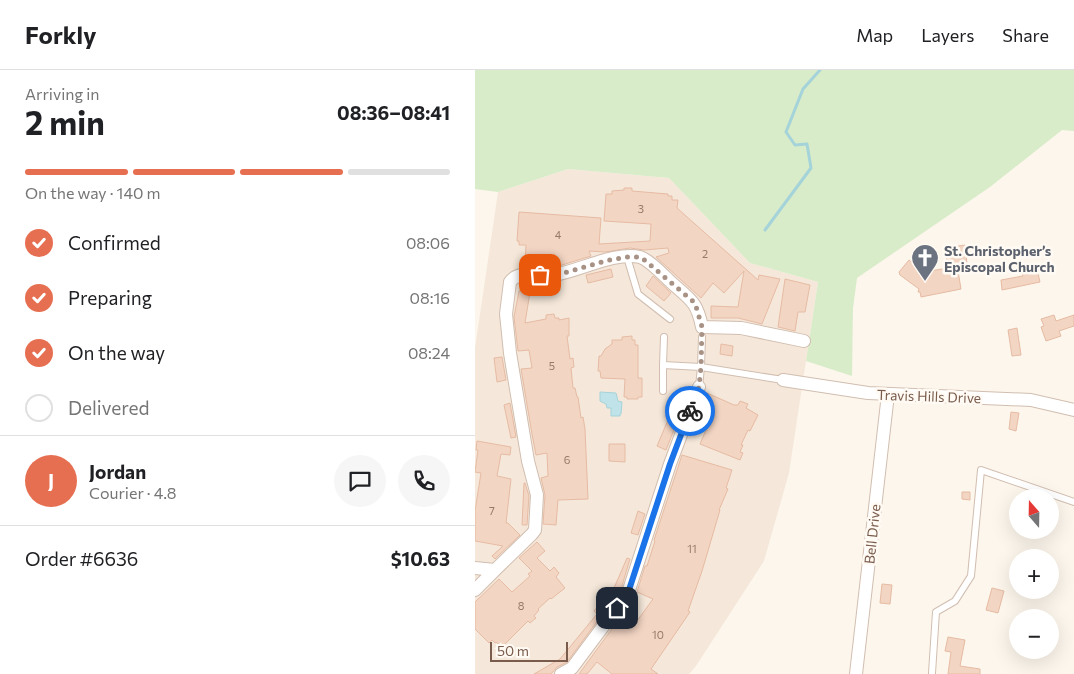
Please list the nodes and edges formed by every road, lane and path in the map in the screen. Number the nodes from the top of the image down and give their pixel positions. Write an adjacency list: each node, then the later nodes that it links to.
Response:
1 (627, 257): 2 (lane); 3 (street); 15 (street)
2 (671, 319)
3 (702, 332): 5 (street); 7 (lane)
4 (665, 337): 6 (lane)
5 (805, 341)
6 (663, 364): 7 (lane); 10 (lane)
7 (701, 367): 8 (lane); 9 (lane)
8 (783, 380): 11 (street, Travis Hills Drive)
9 (699, 387): 18 (street)
10 (663, 391)
11 (888, 394): 12 (street, Travis Hills Drive); 19 (street, Bell Drive)
12 (1074, 410)
13 (1074, 502): 17 (lane)
14 (475, 568): 15 (street)
15 (495, 570): 16 (street)
16 (475, 590)
17 (931, 673)
18 (561, 674)
19 (856, 674)

